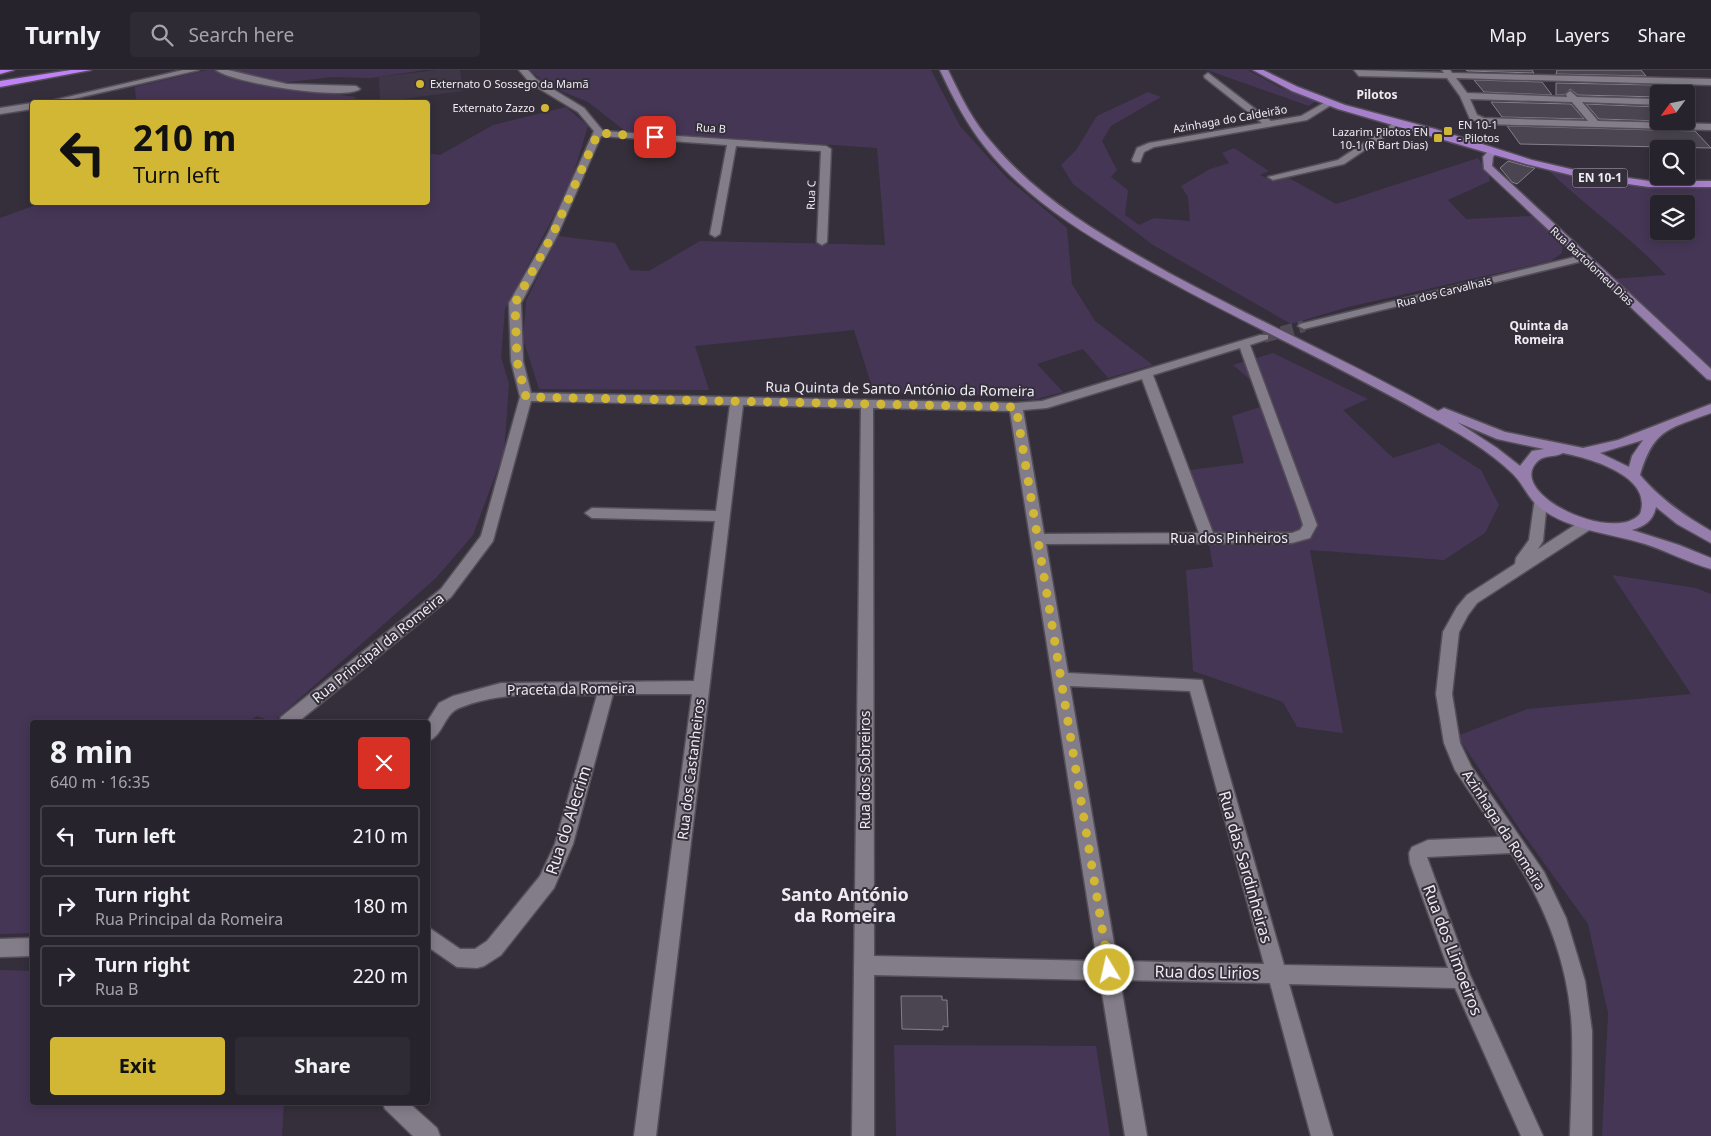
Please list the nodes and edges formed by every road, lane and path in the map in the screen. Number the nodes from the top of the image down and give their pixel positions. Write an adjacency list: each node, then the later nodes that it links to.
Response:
1 (10, 70): 11 (highway)
2 (87, 70): 17 (highway)
3 (195, 70): 21 (street)
4 (220, 70): 18 (street)
5 (523, 70): 30 (street)
6 (944, 70): 54 (main road)
7 (952, 70): 51 (main road)
8 (1257, 70): 22 (main road, EN 10-1)
9 (1647, 70): 15 (street)
10 (1358, 71): 12 (street)
11 (0, 72)
12 (1448, 72): 13 (street); 19 (street)
13 (1555, 74): 15 (street); 20 (street)
14 (1208, 76): 26 (street)
15 (1663, 80): 16 (street)
16 (1711, 82)
17 (0, 84)
18 (356, 88)
19 (1464, 96): 20 (street); 28 (street)
20 (1574, 99): 23 (street); 28 (street)
21 (59, 100)
22 (1332, 102): 26 (street, Azinhaga do Caldeirão); 27 (main road, EN 10-1)
23 (1650, 102)
24 (30, 106): 25 (street)
25 (0, 111)
26 (1269, 124): 34 (street, Azinhaga do Caldeirão)
27 (1400, 124): 33 (main road, EN 10-1); 35 (street)
28 (1596, 126): 29 (street)
29 (1711, 127)
30 (598, 133): 31 (street, Rua B); 45 (street, Rua Principal da Romeira)
31 (732, 142): 32 (street, Rua B); 37 (street, Rua B)
32 (826, 149): 38 (street, Rua C)
33 (1493, 151): 36 (main road, EN 10-1); 39 (main road, Rua Bartolomeu Dias)
34 (1137, 160)
35 (1273, 177)
36 (1711, 184)
37 (715, 234)
38 (822, 242)
39 (1583, 258): 40 (street, Rua dos Carvalhais); 44 (main road, Rua Bartolomeu Dias)
40 (1304, 326)
41 (1264, 337): 42 (street, Rua Quinta de Santo António da Romeira)
42 (1244, 344): 43 (street, Rua Quinta de Santo António da Romeira); 61 (street, Rua dos Pinheiros)
43 (1146, 374): 48 (street, Rua Quinta de Santo António da Romeira); 61 (street)
44 (1711, 376)
45 (526, 397): 46 (street, Rua Quinta de Santo António da Romeira); 69 (street, Rua Principal da Romeira)
46 (737, 401): 47 (street, Rua Quinta de Santo António da Romeira); 58 (street, Rua dos Castanheiros)
47 (867, 404): 48 (street, Rua Quinta de Santo António da Romeira); 75 (street, Rua dos Sobreiros)
48 (1016, 407): 63 (street)
49 (1711, 408): 50 (main road)
50 (1656, 431): 52 (main road); 53 (main road)
51 (1565, 450): 52 (main road); 54 (main road)
52 (1580, 453): 53 (main road)
53 (1632, 476): 55 (main road)
54 (1525, 477): 56 (main road)
55 (1647, 493): 60 (main road); 62 (main road)
56 (1540, 501): 59 (main road); 65 (street)
57 (592, 513): 58 (street)
58 (723, 516): 67 (street, Rua dos Castanheiros)
59 (1586, 525): 60 (main road); 65 (street)
60 (1608, 528): 64 (main road)
61 (1208, 538): 63 (street, Rua dos Pinheiros)
62 (1711, 538)
63 (1038, 540): 66 (street)
64 (1711, 564)
65 (1507, 576): 71 (street, Azinhaga da Romeira)
66 (1061, 679): 76 (street); 77 (street, Rua das Sardinheiras)
67 (701, 687): 68 (street, Praceta da Romeira); 81 (street, Rua dos Castanheiros)
68 (607, 688): 70 (street, Praceta da Romeira); 72 (street, Rua do Alecrim)
69 (289, 720)
70 (430, 731)
71 (1516, 845): 78 (street, Rua dos Limoeiros); 86 (street, Azinhaga da Romeira)
72 (430, 938)
73 (30, 947): 74 (street)
74 (0, 948)
75 (864, 965): 76 (street, Rua dos Lirios); 82 (street, Rua dos Sobreiros)
76 (1109, 970): 77 (street, Rua dos Lirios); 83 (street)
77 (1276, 974): 78 (street, Rua dos Lirios); 84 (street, Rua das Sardinheiras)
78 (1461, 978): 85 (street, Rua dos Limoeiros)
79 (395, 1105): 80 (street)
80 (429, 1136)
81 (645, 1136)
82 (863, 1136)
83 (1136, 1136)
84 (1322, 1136)
85 (1532, 1136)
86 (1581, 1136)

